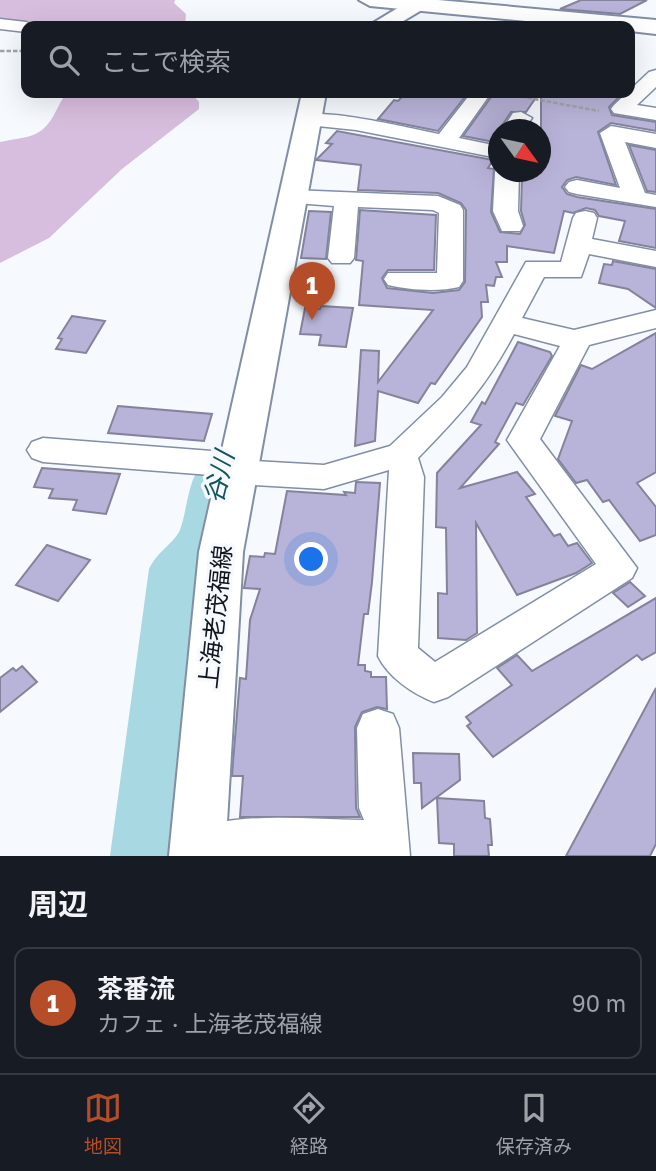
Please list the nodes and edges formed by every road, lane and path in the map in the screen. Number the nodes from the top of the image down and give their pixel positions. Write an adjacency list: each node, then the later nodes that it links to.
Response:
1 (370, 0): 2 (main road)
2 (419, 5): 3 (main road); 4 (main road)
3 (389, 21)
4 (591, 21)
5 (0, 24): 7 (street)
6 (635, 25): 8 (main road)
7 (21, 26)
8 (656, 27)
9 (0, 51): 10 (path)
10 (21, 51)
11 (652, 70): 12 (street)
12 (635, 91)
13 (477, 98): 19 (street)
14 (522, 98): 17 (path)
15 (630, 98): 17 (street)
16 (311, 106): 19 (street); 24 (main road, 上海老茂福線)
17 (621, 109): 18 (street)
18 (656, 114)
19 (445, 141): 21 (street)
20 (656, 141): 26 (street)
21 (488, 154)
22 (509, 182): 27 (street)
23 (577, 187): 26 (street)
24 (292, 197): 25 (street); 36 (main road, 上海老茂福線)
25 (347, 199): 28 (street); 30 (street)
26 (645, 199)
27 (511, 226)
28 (341, 258)
29 (656, 259): 32 (street)
30 (397, 279)
31 (656, 319): 33 (street)
32 (508, 324): 33 (street); 35 (street)
33 (572, 340): 35 (street)
34 (43, 450): 36 (street)
35 (401, 455): 36 (street)
36 (230, 466): 39 (main road, 上海老茂福線)
37 (379, 727): 38 (street)
38 (387, 850): 39 (street)
39 (197, 853)

